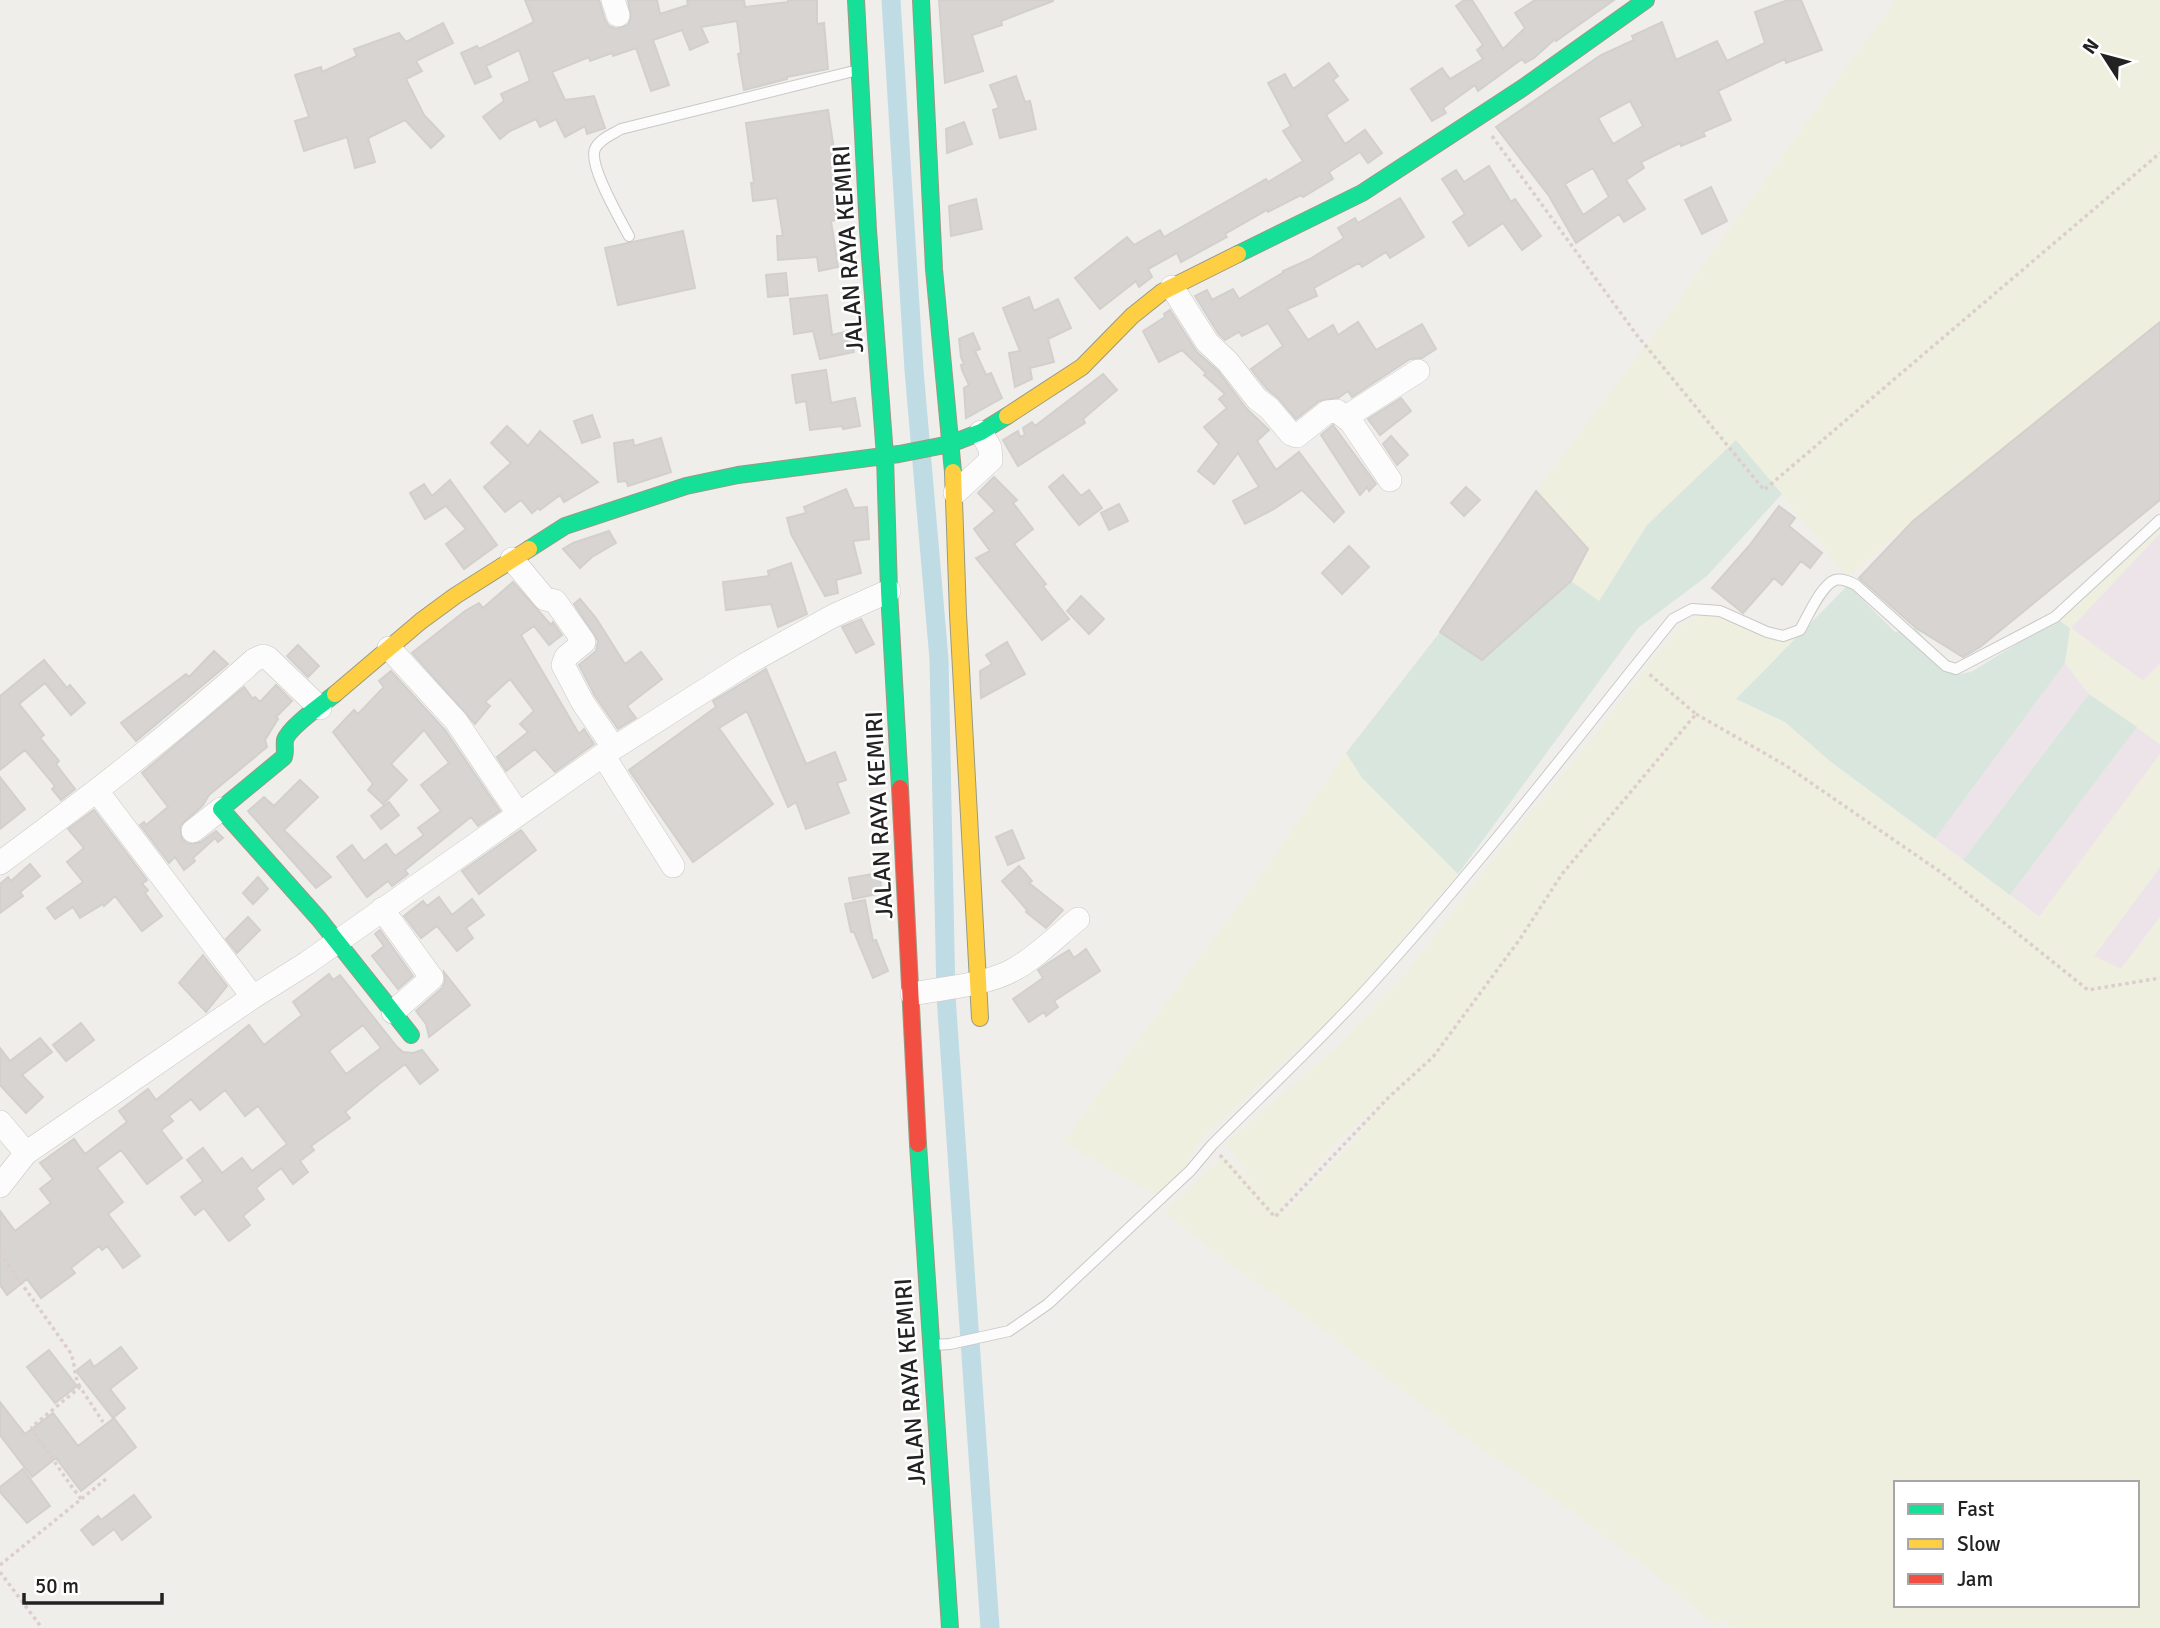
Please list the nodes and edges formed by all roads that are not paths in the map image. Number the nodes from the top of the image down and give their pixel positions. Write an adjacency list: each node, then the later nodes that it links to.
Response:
1 (856, 0): 4 (street, JALAN RAYA KEMIRI)
2 (921, 0): 10 (street)
3 (1646, 0): 6 (street)
4 (861, 69): 5 (lane); 11 (street, JALAN RAYA KEMIRI)
5 (629, 236)
6 (1172, 287): 8 (street); 9 (street)
7 (1418, 371): 8 (street)
8 (1346, 417): 12 (street)
9 (981, 432): 10 (street); 13 (street)
10 (947, 445): 11 (street); 13 (street)
11 (892, 455): 15 (street); 16 (street, JALAN RAYA KEMIRI)
12 (1390, 480)
13 (955, 493): 29 (street)
14 (2160, 520): 38 (lane)
15 (512, 559): 17 (street); 19 (street)
16 (888, 591): 19 (street); 30 (street, JALAN RAYA KEMIRI)
17 (389, 649): 18 (street); 22 (street)
18 (320, 708): 20 (street); 21 (street)
19 (609, 752): 22 (street); 25 (street)
20 (97, 791): 24 (street); 31 (street)
21 (221, 809): 23 (street); 28 (street)
22 (518, 813): 26 (street)
23 (193, 831)
24 (0, 863)
25 (673, 866)
26 (382, 909): 28 (street); 32 (street)
27 (1078, 919): 29 (street)
28 (338, 941): 31 (street); 32 (street)
29 (976, 982): 30 (street); 33 (street)
30 (917, 993): 38 (street, JALAN RAYA KEMIRI)
31 (253, 997): 36 (street)
32 (393, 1012): 34 (street)
33 (980, 1018)
34 (411, 1035)
35 (0, 1122): 36 (street)
36 (26, 1153): 37 (street)
37 (0, 1186)
38 (930, 1345): 39 (street, JALAN RAYA KEMIRI)
39 (950, 1628)

